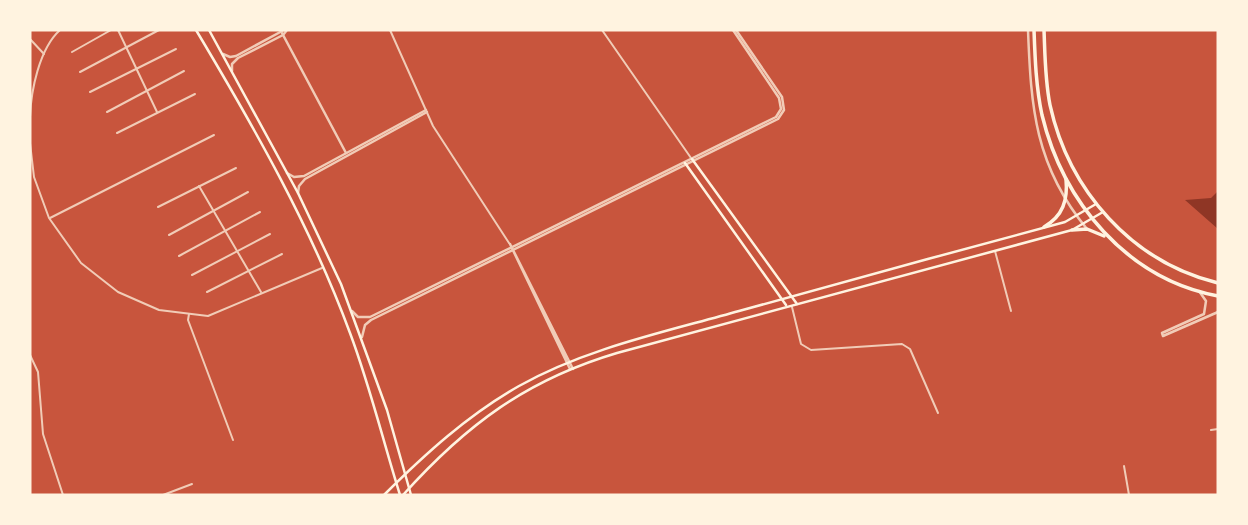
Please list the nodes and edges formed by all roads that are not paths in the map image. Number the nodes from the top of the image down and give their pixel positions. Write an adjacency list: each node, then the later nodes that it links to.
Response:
1 (60, 30): 18 (street)
2 (111, 30): 17 (street)
3 (118, 30): 15 (street)
4 (159, 30): 15 (street)
5 (196, 30): 66 (main road)
6 (209, 30): 19 (main road)
7 (390, 30): 27 (street)
8 (602, 30): 35 (street)
9 (735, 30): 35 (street)
10 (1028, 30): 43 (street)
11 (1034, 30): 39 (main road)
12 (1044, 30): 44 (main road)
13 (284, 32): 19 (street); 22 (street); 34 (street)
14 (30, 39): 18 (street)
15 (126, 47): 20 (street); 23 (street)
16 (176, 49): 20 (street)
17 (72, 52)
18 (45, 54): 30 (street)
19 (223, 54): 22 (main road)
20 (136, 68): 24 (street); 25 (street)
21 (184, 71): 24 (street)
22 (232, 71): 38 (main road)
23 (80, 72)
24 (147, 90): 28 (street); 29 (street)
25 (90, 92)
26 (195, 94): 29 (street)
27 (427, 111): 34 (street); 61 (street)
28 (107, 112)
29 (157, 112): 31 (street)
30 (30, 117)
31 (117, 133)
32 (214, 135): 51 (street)
33 (30, 143): 51 (street)
34 (347, 154): 38 (street); 42 (street)
35 (693, 160): 36 (street); 74 (main road)
36 (685, 164): 61 (street); 75 (main road)
37 (236, 168): 40 (street)
38 (287, 173): 42 (main road)
39 (1065, 177): 43 (main road); 46 (main road)
40 (199, 186): 45 (street); 47 (street)
41 (248, 192): 47 (street)
42 (298, 193): 78 (main road)
43 (1065, 201): 50 (street); 54 (main road)
44 (1096, 204): 46 (main road); 49 (main road)
45 (158, 207)
46 (1086, 211): 50 (main road); 52 (main road)
47 (214, 212): 57 (street); 59 (street)
48 (260, 212): 57 (street)
49 (1102, 212): 52 (main road); 69 (main road)
50 (1077, 217): 53 (street); 54 (main road)
51 (49, 218): 81 (street)
52 (1092, 219): 53 (main road); 60 (main road)
53 (1083, 225): 55 (street); 56 (main road)
54 (1044, 228): 74 (main road)
55 (1087, 229): 56 (main road); 60 (main road)
56 (1072, 230): 62 (main road)
57 (225, 231): 63 (street); 65 (street)
58 (270, 234): 63 (street)
59 (169, 235)
60 (1110, 240): 70 (main road)
61 (511, 247): 78 (street); 82 (street); 84 (street)
62 (995, 250): 76 (main road); 79 (street)
63 (237, 251): 67 (street); 68 (street)
64 (282, 254): 67 (street)
65 (179, 256)
66 (324, 267): 72 (street); 92 (main road)
67 (248, 271): 71 (street); 72 (street)
68 (192, 275)
69 (1218, 284)
70 (1199, 291): 73 (main road); 80 (street)
71 (207, 292)
72 (261, 293): 81 (street)
73 (1218, 296)
74 (792, 297): 75 (main road); 76 (main road)
75 (782, 299): 77 (main road); 84 (main road)
76 (797, 304): 77 (main road)
77 (789, 306): 85 (main road); 86 (street)
78 (351, 310): 82 (main road)
79 (1011, 311)
80 (1218, 312)
81 (189, 314): 89 (street)
82 (362, 337): 91 (main road)
83 (30, 355): 95 (street)
84 (568, 363): 85 (street); 91 (main road)
85 (571, 369): 94 (main road)
86 (938, 413)
87 (1218, 429): 88 (street)
88 (1211, 430)
89 (233, 440)
90 (1124, 466): 100 (street)
91 (405, 475): 92 (main road); 94 (main road)
92 (396, 483): 97 (main road); 98 (main road)
93 (192, 484): 96 (street)
94 (409, 489): 98 (main road); 99 (main road)
95 (63, 495)
96 (163, 495)
97 (384, 495)
98 (402, 495)
99 (411, 495)
100 (1129, 495)

